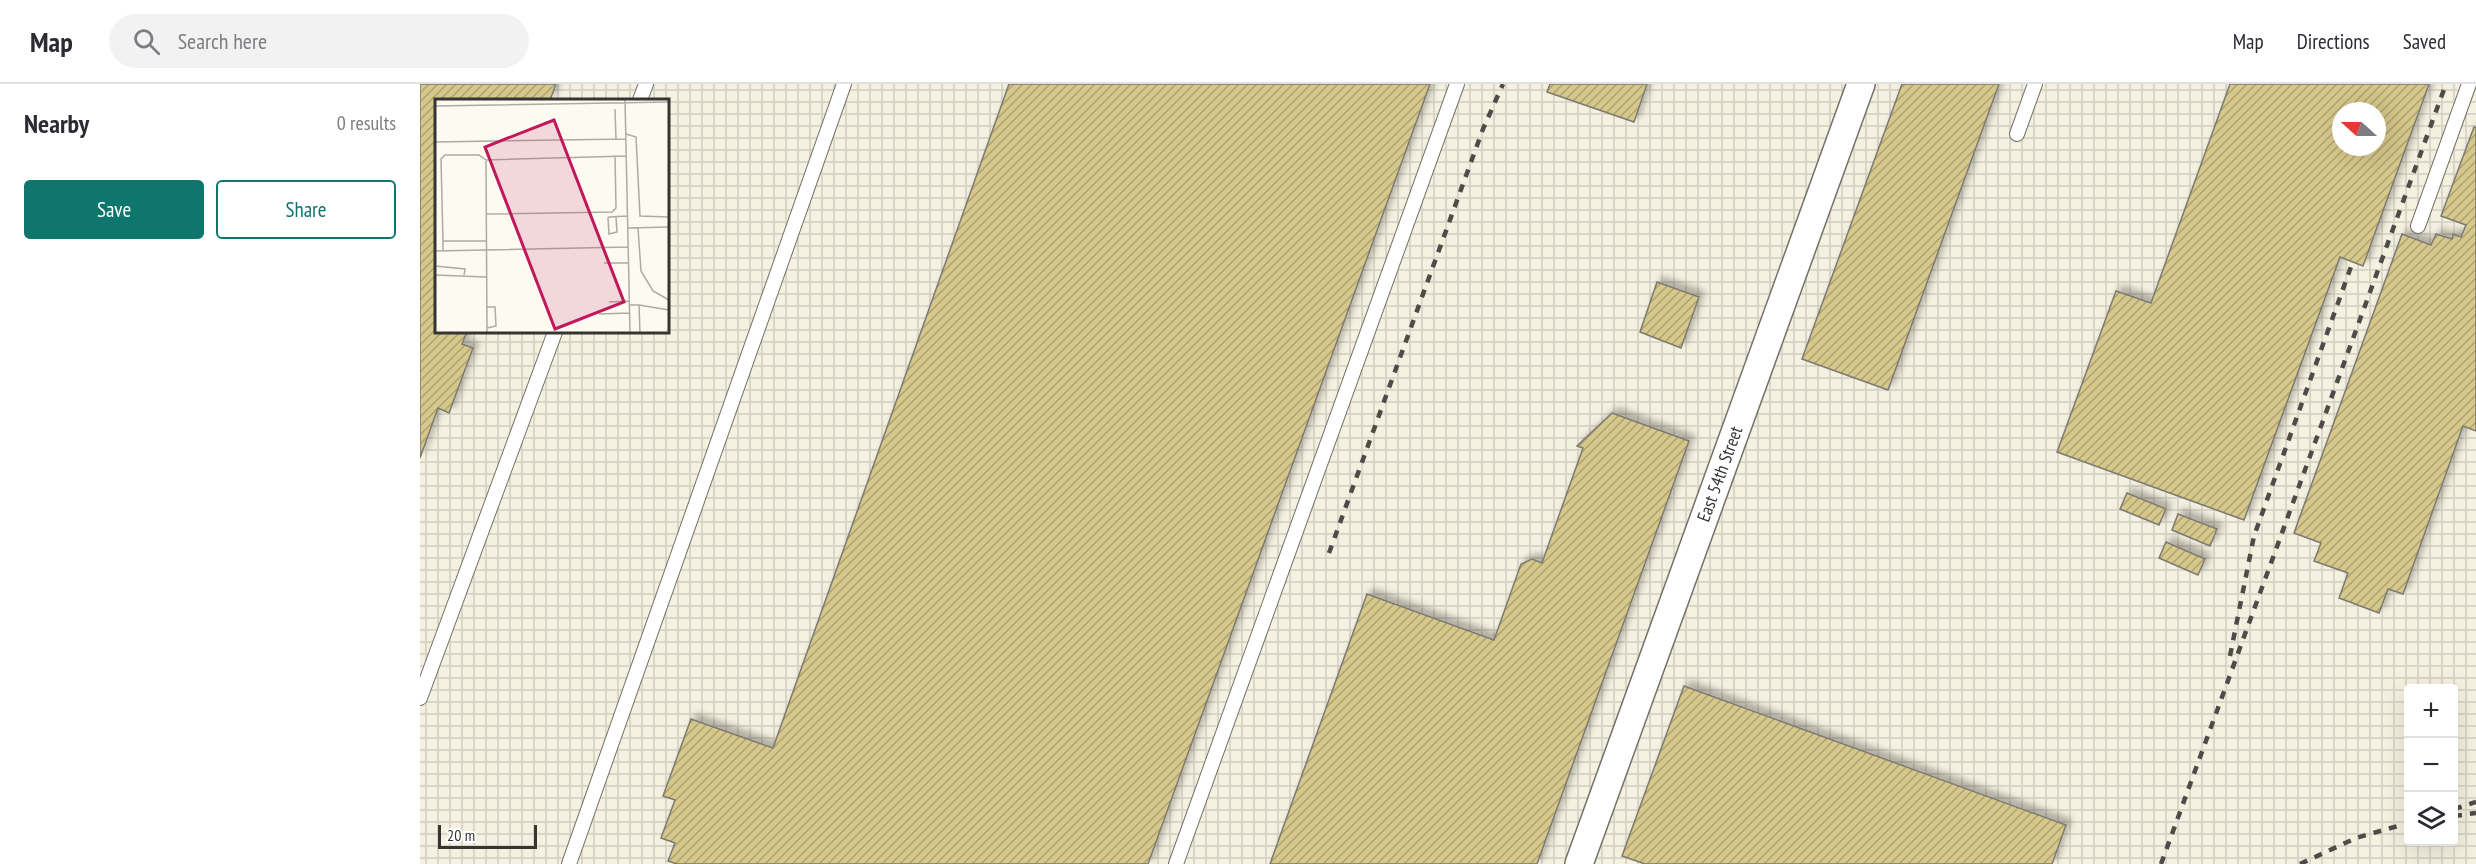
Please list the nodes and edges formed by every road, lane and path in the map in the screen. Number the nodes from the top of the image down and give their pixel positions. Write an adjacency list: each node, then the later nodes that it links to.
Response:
1 (646, 84): 7 (lane)
2 (844, 84): 12 (lane)
3 (1457, 84): 13 (lane)
4 (1861, 84): 14 (street, East 54th Street)
5 (2035, 84): 8 (lane)
6 (2469, 84): 9 (lane)
7 (640, 99)
8 (2017, 134)
9 (2418, 226)
10 (555, 333): 11 (lane)
11 (420, 698)
12 (569, 864)
13 (1176, 864)
14 (1579, 864)

